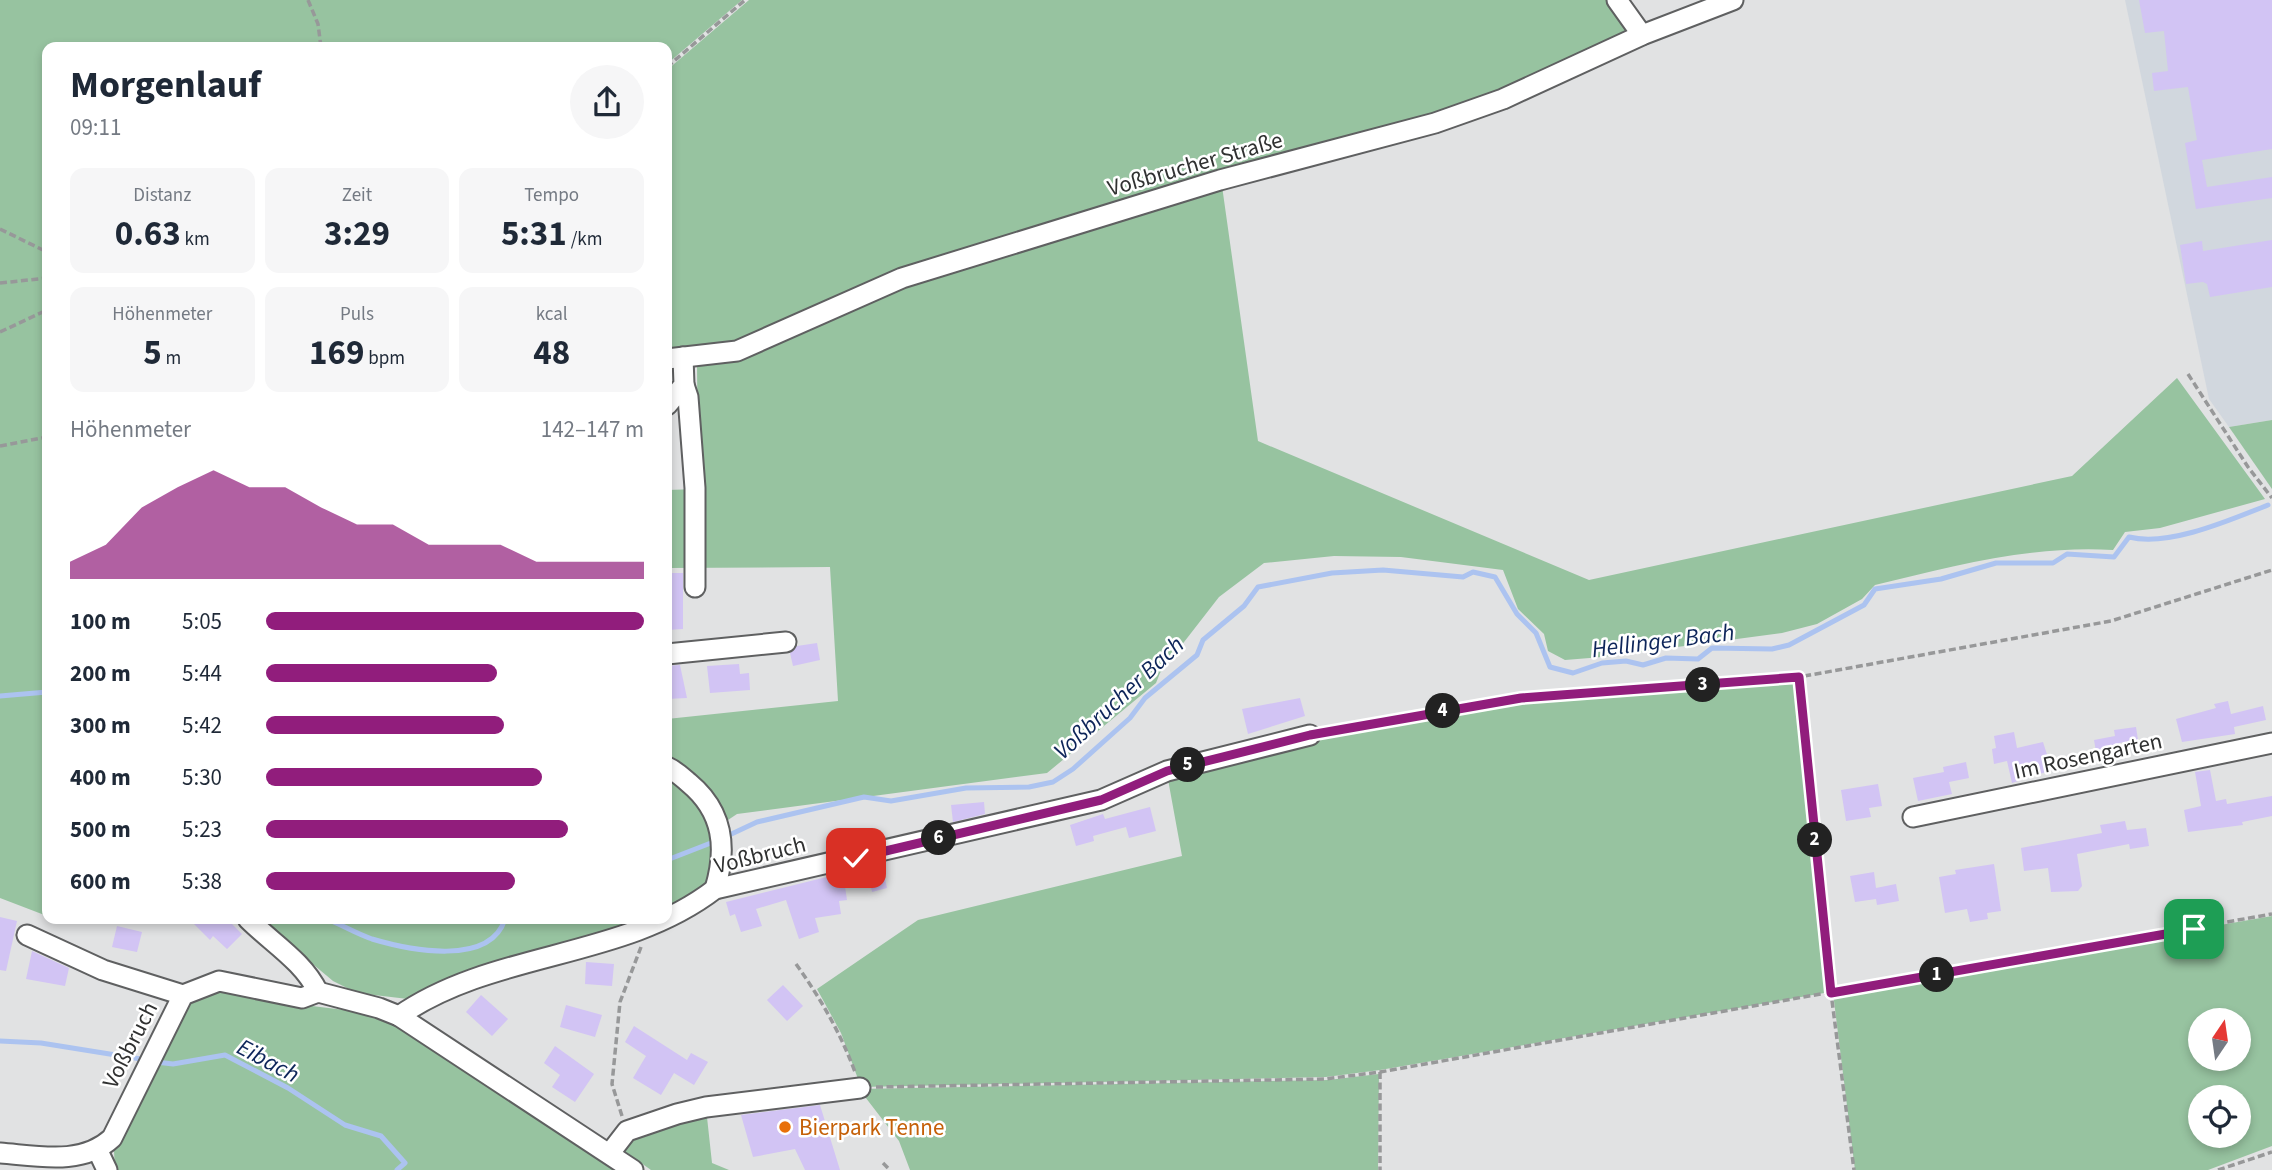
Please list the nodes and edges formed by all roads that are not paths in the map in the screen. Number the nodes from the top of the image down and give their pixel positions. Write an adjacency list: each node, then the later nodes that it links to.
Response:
1 (1617, 0): 3 (street)
2 (1733, 0): 3 (street, Voßbrucher Straße)
3 (1643, 35): 4 (street, Voßbrucher Straße)
4 (675, 358): 5 (street)
5 (684, 385): 6 (street); 7 (street)
6 (672, 399)
7 (695, 587)
8 (786, 642): 9 (street)
9 (672, 653)
10 (1310, 735): 14 (street, Voßbruch)
11 (2272, 743): 13 (street, Im Rosengarten)
12 (672, 771): 14 (street, Voßbruch)
13 (1913, 817)
14 (715, 890): 15 (street, Voßbruch)
15 (672, 916)
16 (254, 924): 19 (street)
17 (657, 924): 21 (street, Voßbruch)
18 (27, 935): 20 (street)
19 (318, 992): 20 (street, Voßbruch); 21 (street, Voßbruch)
20 (183, 995): 23 (street, Voßbruch)
21 (399, 1016): 25 (street, Voßbruch)
22 (860, 1088): 25 (street)
23 (98, 1151): 24 (street); 26 (street)
24 (0, 1153)
25 (610, 1153): 27 (street, Voßbruch)
26 (107, 1170)
27 (633, 1170)

